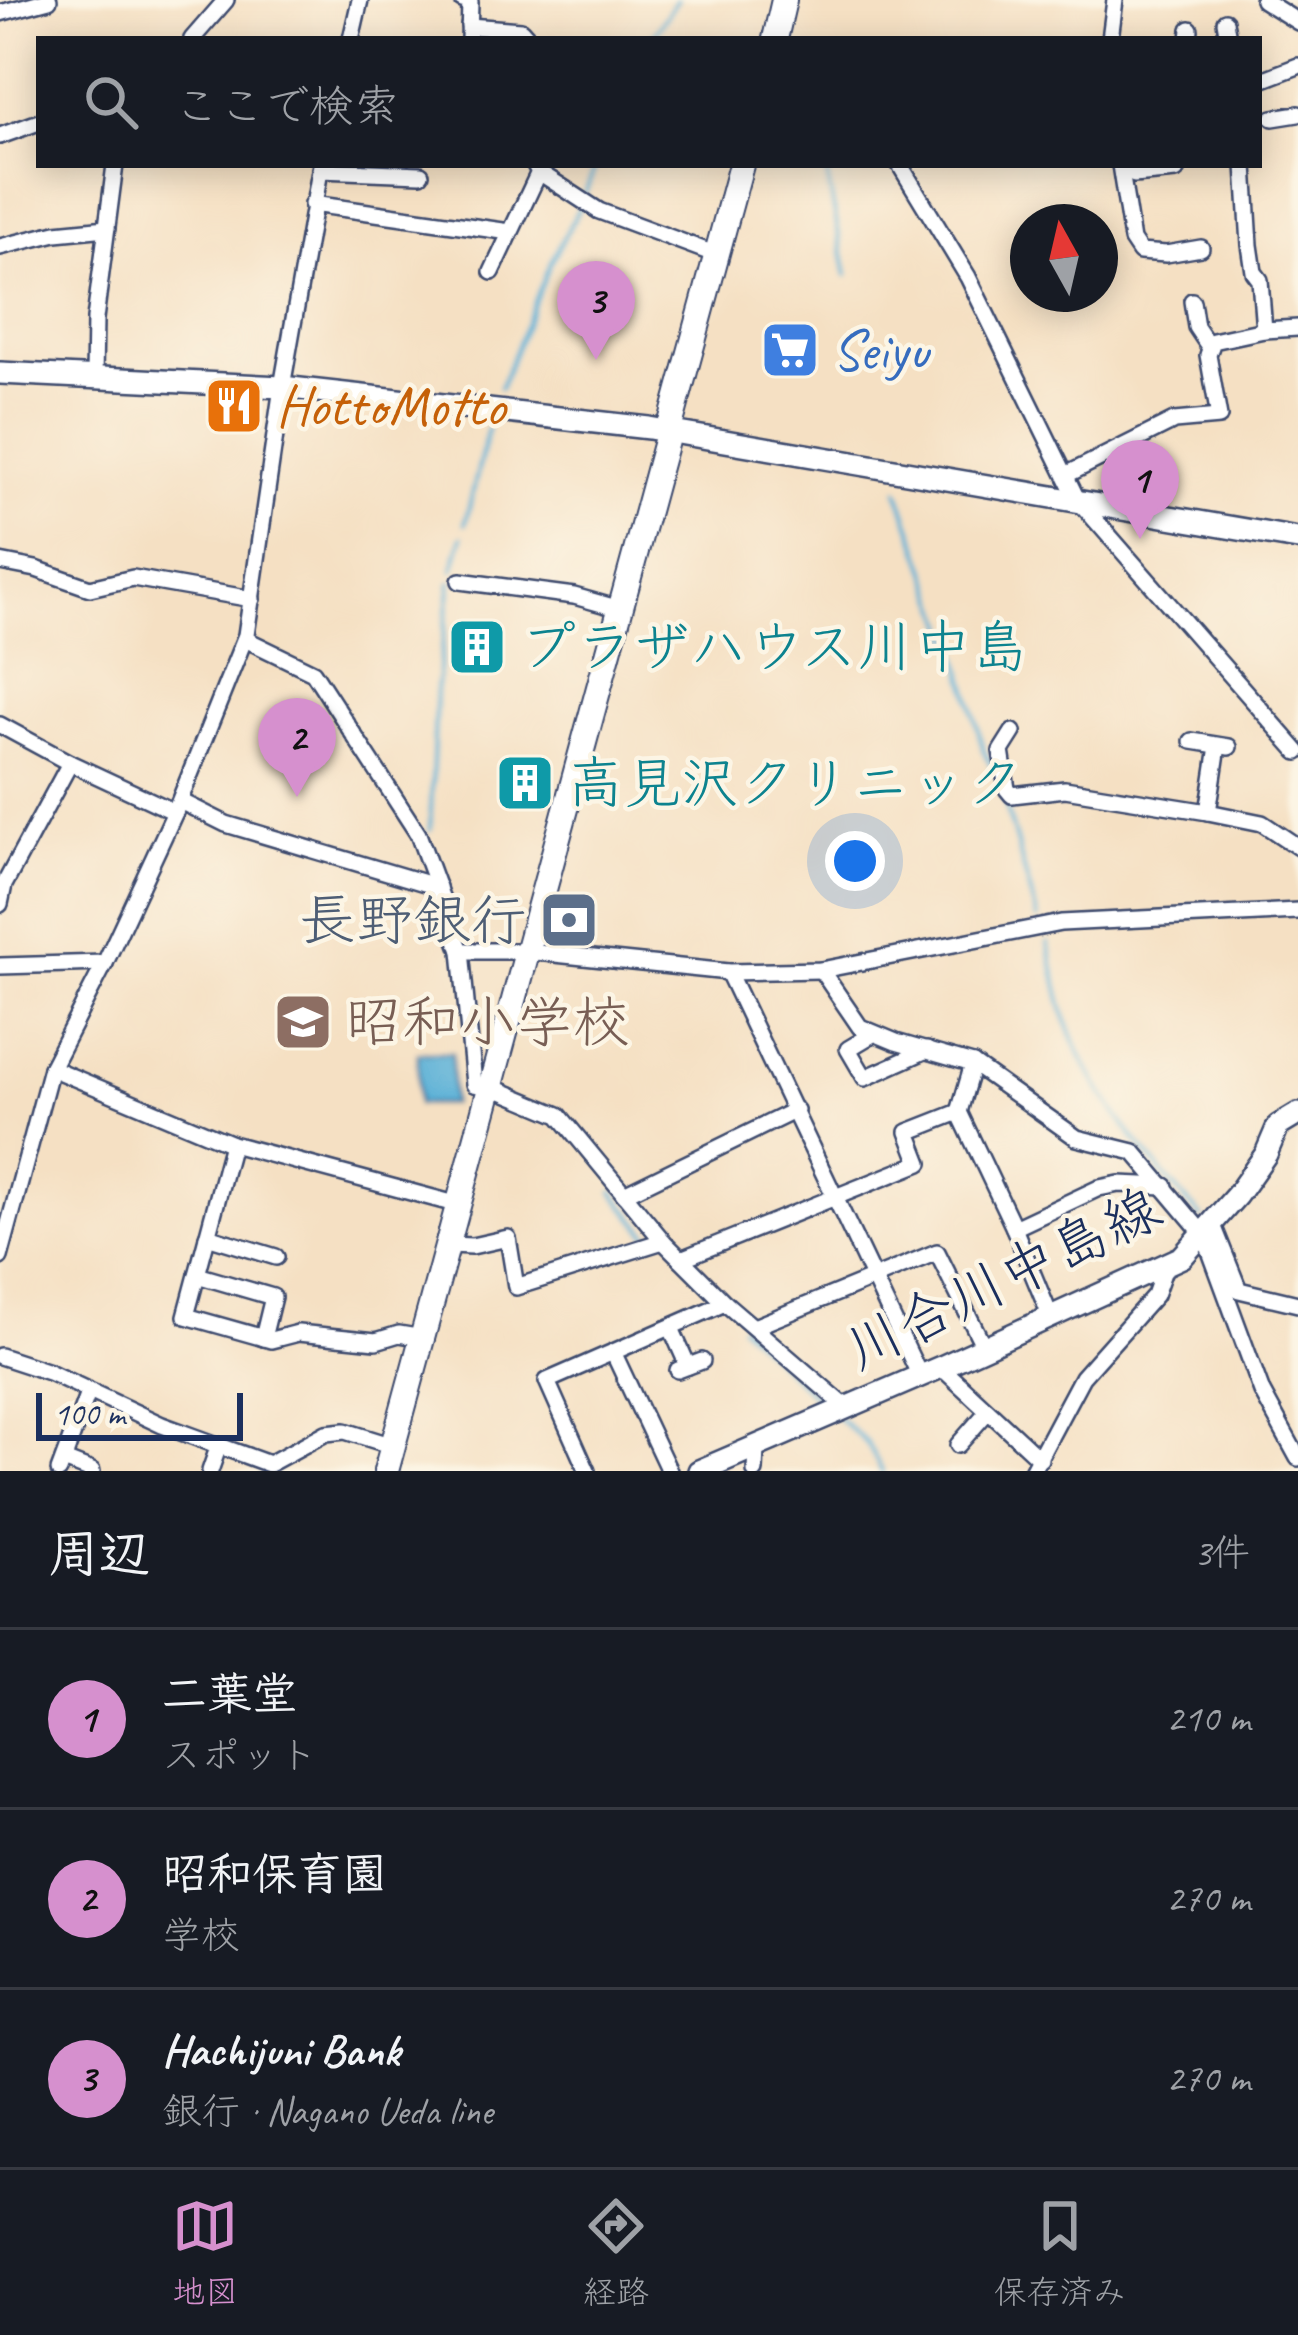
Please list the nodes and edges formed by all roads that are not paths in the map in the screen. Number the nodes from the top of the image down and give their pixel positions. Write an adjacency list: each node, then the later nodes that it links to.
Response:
1 (49, 0): 8 (street)
2 (226, 0): 11 (street)
3 (360, 0): 12 (street)
4 (784, 0): 14 (main road)
5 (1115, 0): 15 (street)
6 (1263, 0): 9 (street)
7 (467, 1): 10 (street)
8 (0, 13)
9 (1298, 22)
10 (469, 33): 13 (street)
11 (195, 36)
12 (352, 36)
13 (527, 36)
14 (776, 36)
15 (1110, 36)
16 (1298, 66): 17 (street)
17 (1262, 80)
18 (1298, 114): 19 (street)
19 (1273, 118)
20 (36, 123): 21 (street)
21 (0, 136)
22 (115, 168): 33 (street)
23 (321, 168): 31 (street); 32 (street)
24 (740, 168): 37 (main road)
25 (902, 168): 47 (street)
26 (1120, 168): 36 (street)
27 (1124, 168): 30 (street)
28 (1245, 168): 41 (street)
29 (537, 169): 34 (street); 37 (street)
30 (1176, 171)
31 (421, 174)
32 (312, 204): 34 (street); 45 (street)
33 (107, 228): 35 (street); 44 (street)
34 (510, 232): 38 (street)
35 (0, 247)
36 (1201, 248)
37 (717, 254): 46 (main road)
38 (491, 272)
39 (1192, 301): 42 (street)
40 (1298, 328): 41 (street)
41 (1264, 330): 42 (street)
42 (1210, 348): 47 (street)
43 (0, 373): 44 (street)
44 (94, 377): 45 (street)
45 (282, 387): 46 (street); 52 (street)
46 (669, 432): 48 (street); 53 (main road)
47 (1066, 475): 48 (street)
48 (1077, 499): 49 (street); 58 (street)
49 (1298, 539)
50 (0, 562): 52 (street)
51 (460, 581): 53 (street)
52 (252, 598): 54 (street)
53 (620, 609): 68 (main road)
54 (245, 639): 60 (street); 64 (street)
55 (0, 725): 59 (street)
56 (1013, 731): 61 (street)
57 (1192, 741): 61 (street)
58 (1298, 752)
59 (70, 763): 60 (street); 63 (street)
60 (177, 806): 64 (street); 69 (street)
61 (1208, 812): 62 (street)
62 (1298, 847)
63 (2, 884): 65 (street)
64 (438, 887): 67 (street)
65 (0, 904)
66 (1298, 911): 71 (street)
67 (461, 951): 68 (street); 77 (street)
68 (526, 952): 72 (street); 77 (main road)
69 (105, 963): 70 (street); 76 (street)
70 (0, 966)
71 (821, 970): 72 (street); 73 (street)
72 (728, 972): 78 (street)
73 (873, 1034): 74 (street); 74 (street)
74 (928, 1050): 75 (street)
75 (973, 1064): 79 (street); 82 (street)
76 (51, 1068): 81 (street); 91 (street)
77 (492, 1087): 83 (street); 85 (main road)
78 (796, 1110): 83 (street); 84 (street)
79 (959, 1112): 84 (street); 86 (street)
80 (1298, 1114): 87 (street, 川合川中島線)
81 (232, 1144): 85 (street); 88 (street)
82 (1165, 1186): 86 (street); 87 (street)
83 (624, 1194): 89 (street)
84 (836, 1197): 93 (street); 96 (street)
85 (459, 1205): 90 (main road)
86 (1014, 1228): 99 (street)
87 (1209, 1230): 94 (street, 川合川中島線); 98 (street); 116 (street)
88 (207, 1236): 92 (street); 95 (street)
89 (663, 1241): 90 (street); 93 (street)
90 (449, 1245): 103 (main road)
91 (0, 1256)
92 (276, 1257)
93 (681, 1258): 97 (street)
94 (1165, 1267): 99 (street, 川合川中島線); 118 (street)
95 (197, 1275): 102 (street); 102 (street)
96 (873, 1278): 100 (street); 104 (street); 109 (street)
97 (725, 1303): 100 (street); 101 (street)
98 (1298, 1304)
99 (1051, 1318): 104 (street, 川合川中島線)
100 (754, 1327): 111 (street)
101 (671, 1328): 105 (street); 107 (street)
102 (263, 1338): 103 (street)
103 (423, 1338): 114 (main road)
104 (984, 1347): 108 (street, 川合川中島線)
105 (614, 1354): 123 (street); 124 (street)
106 (0, 1356): 110 (street)
107 (689, 1366)
108 (941, 1367): 109 (street, 川合川中島線); 112 (street)
109 (919, 1374): 111 (street, 川合川中島線)
110 (88, 1393): 115 (street); 119 (street)
111 (846, 1407): 117 (street, 川合川中島線)
112 (988, 1411): 113 (street); 118 (street)
113 (958, 1444)
114 (393, 1446): 115 (street); 122 (main road)
115 (218, 1448): 121 (street)
116 (1298, 1458)
117 (755, 1459): 125 (street, 川合川中島線)
118 (1036, 1465)
119 (62, 1466): 120 (street)
120 (92, 1471)
121 (210, 1471)
122 (386, 1471)
123 (587, 1471)
124 (669, 1471)
125 (699, 1471)

